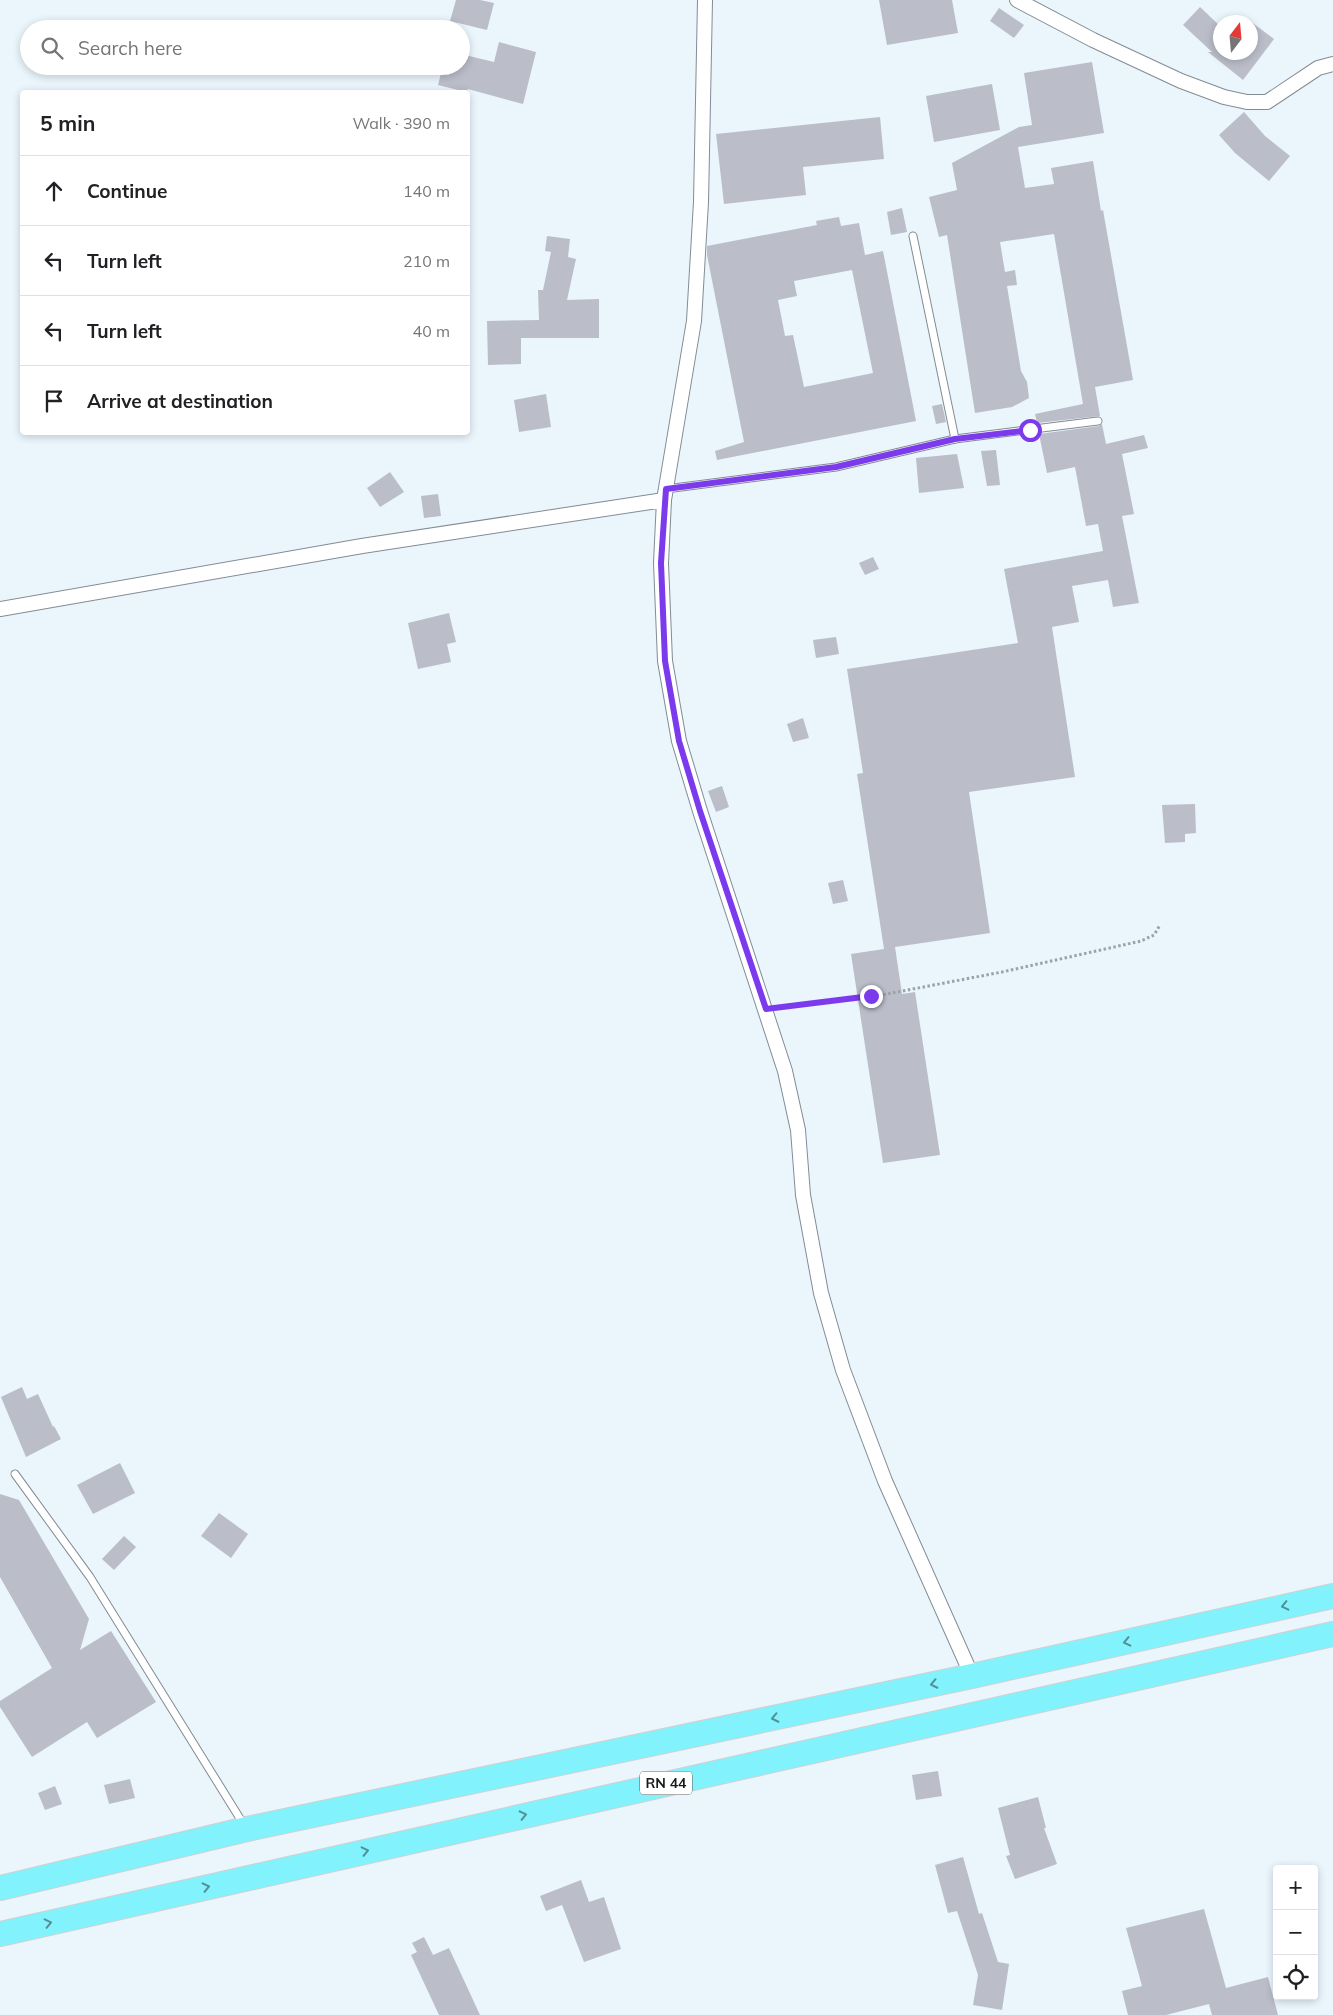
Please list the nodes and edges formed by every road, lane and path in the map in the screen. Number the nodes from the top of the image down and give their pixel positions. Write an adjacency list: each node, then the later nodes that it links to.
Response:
1 (705, 0): 7 (street)
2 (1017, 0): 3 (street)
3 (1333, 64)
4 (913, 236): 6 (lane)
5 (1098, 421): 6 (lane)
6 (955, 439): 7 (lane)
7 (665, 494): 8 (street); 10 (street)
8 (0, 610)
9 (1160, 925): 10 (path)
10 (766, 1009): 14 (street)
11 (15, 1474): 15 (lane)
12 (1333, 1596): 14 (highway, one-way to 14)
13 (1333, 1634): 17 (highway, RN 44, one-way to 13)
14 (972, 1676): 15 (highway, one-way to 15)
15 (247, 1829): 16 (highway)
16 (0, 1888)
17 (0, 1934)

